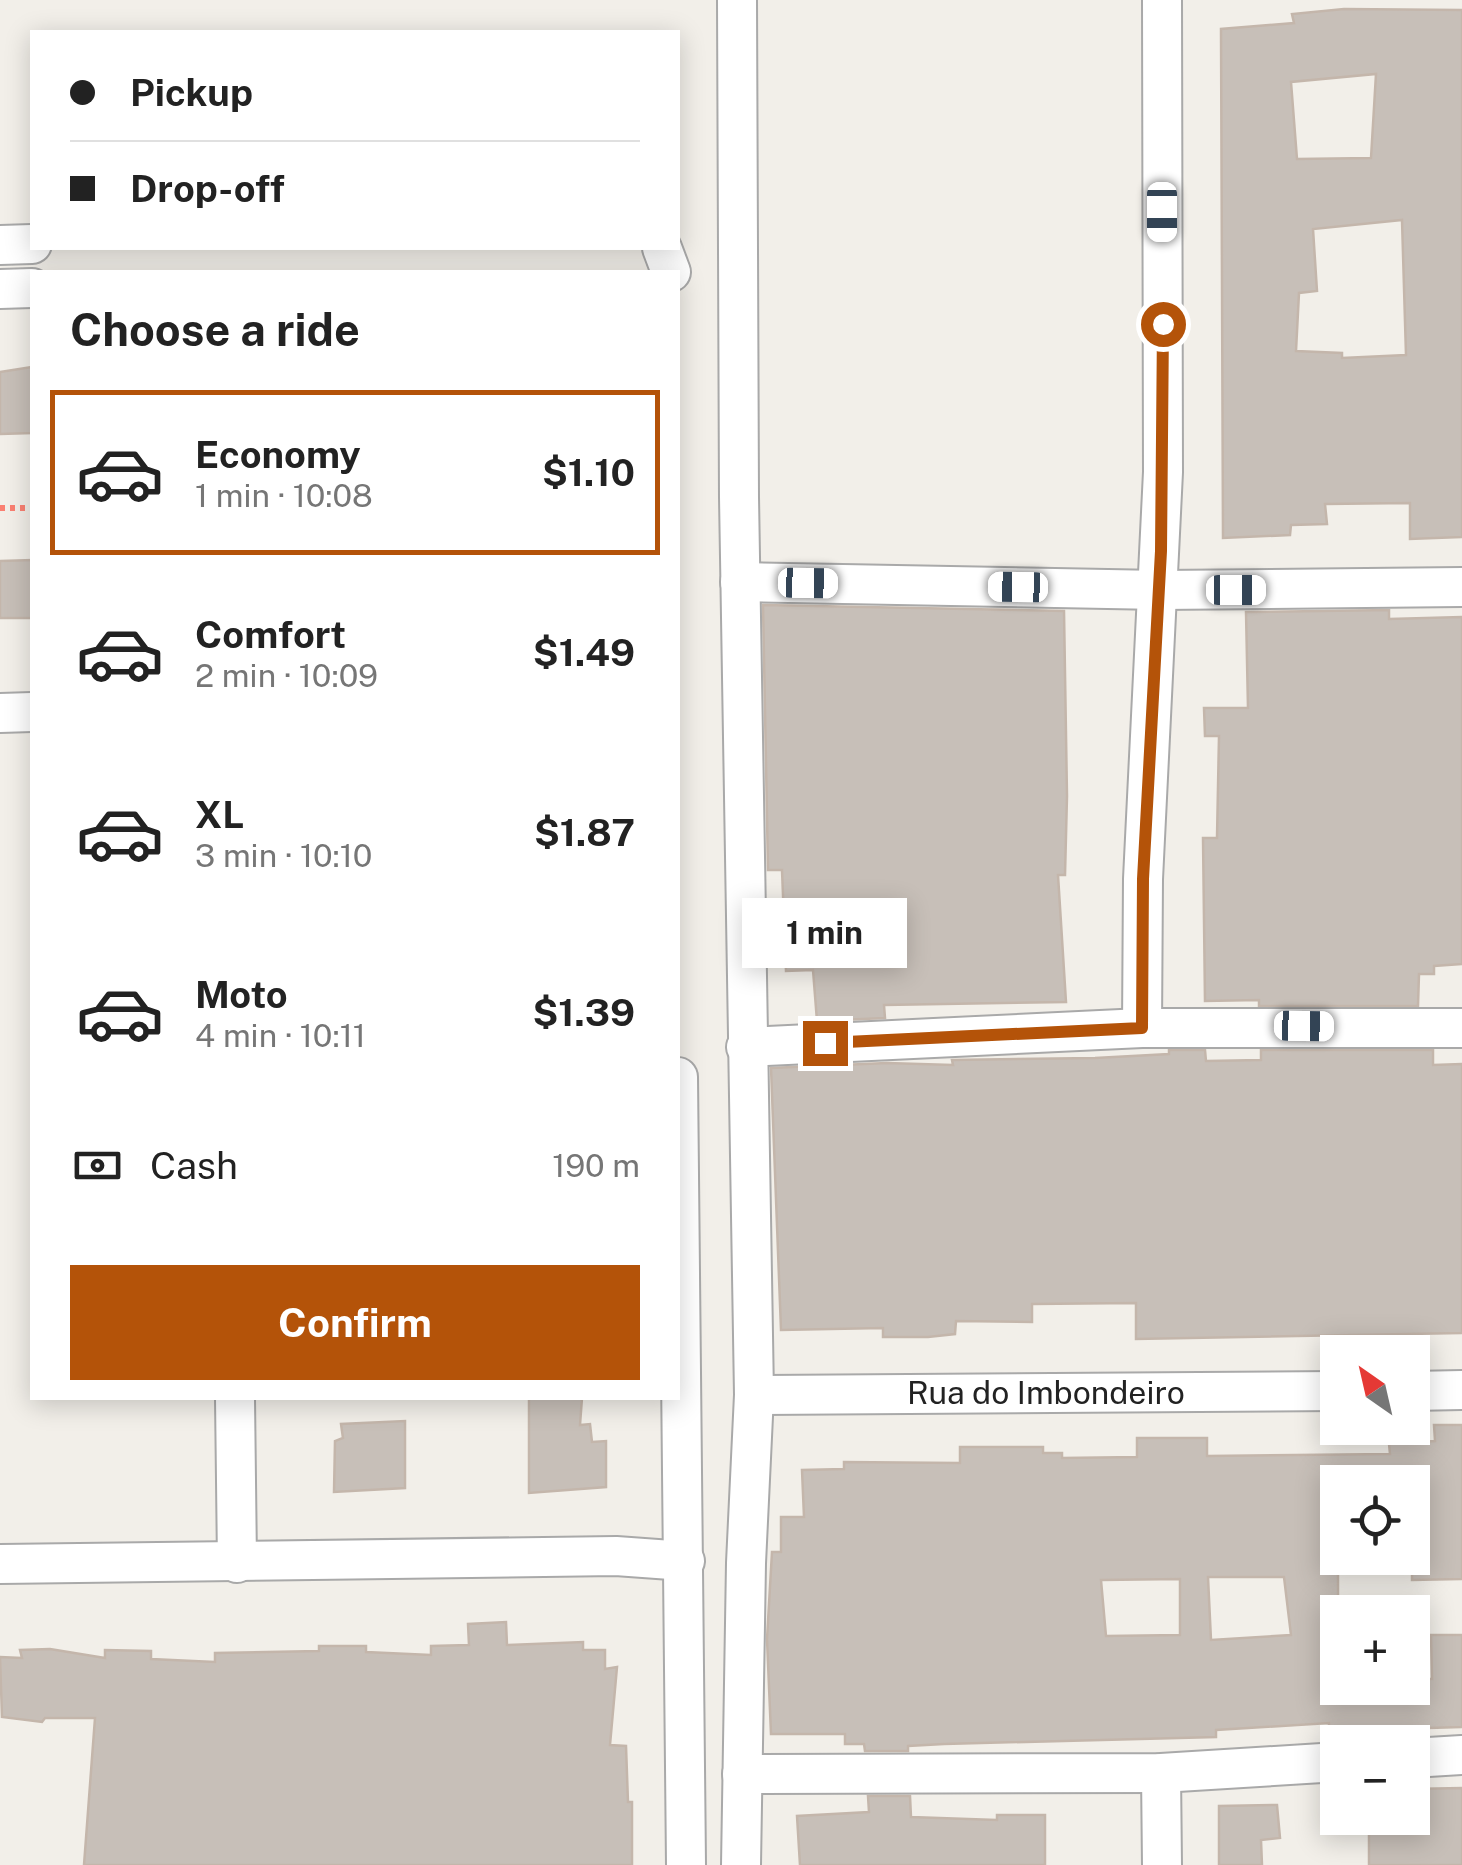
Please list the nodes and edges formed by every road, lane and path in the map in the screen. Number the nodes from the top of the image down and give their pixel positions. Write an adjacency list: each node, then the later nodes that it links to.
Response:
1 (737, 0): 9 (street)
2 (1162, 0): 11 (street)
3 (0, 244): 4 (street)
4 (30, 244)
5 (30, 288): 6 (street)
6 (0, 289)
7 (0, 508): 8 (path)
8 (30, 508)
9 (740, 582): 11 (street); 16 (street)
10 (1462, 587): 11 (street)
11 (1160, 590): 14 (street)
12 (30, 712): 13 (street)
13 (0, 713)
14 (1142, 1028): 15 (street); 16 (street)
15 (1462, 1028)
16 (746, 1047): 21 (street)
17 (680, 1216): 23 (street)
18 (1462, 1390): 20 (street)
19 (1320, 1391): 21 (street, Rua do Imbondeiro)
20 (1430, 1391)
21 (754, 1395): 30 (street)
22 (235, 1400): 24 (street)
23 (685, 1561): 24 (street); 31 (street)
24 (237, 1562): 25 (street)
25 (0, 1564)
26 (1462, 1755): 27 (street)
27 (1430, 1757)
28 (1320, 1763): 29 (street)
29 (1161, 1773): 30 (street); 33 (street)
30 (742, 1774): 32 (street)
31 (686, 1865)
32 (742, 1865)
33 (1162, 1865)

